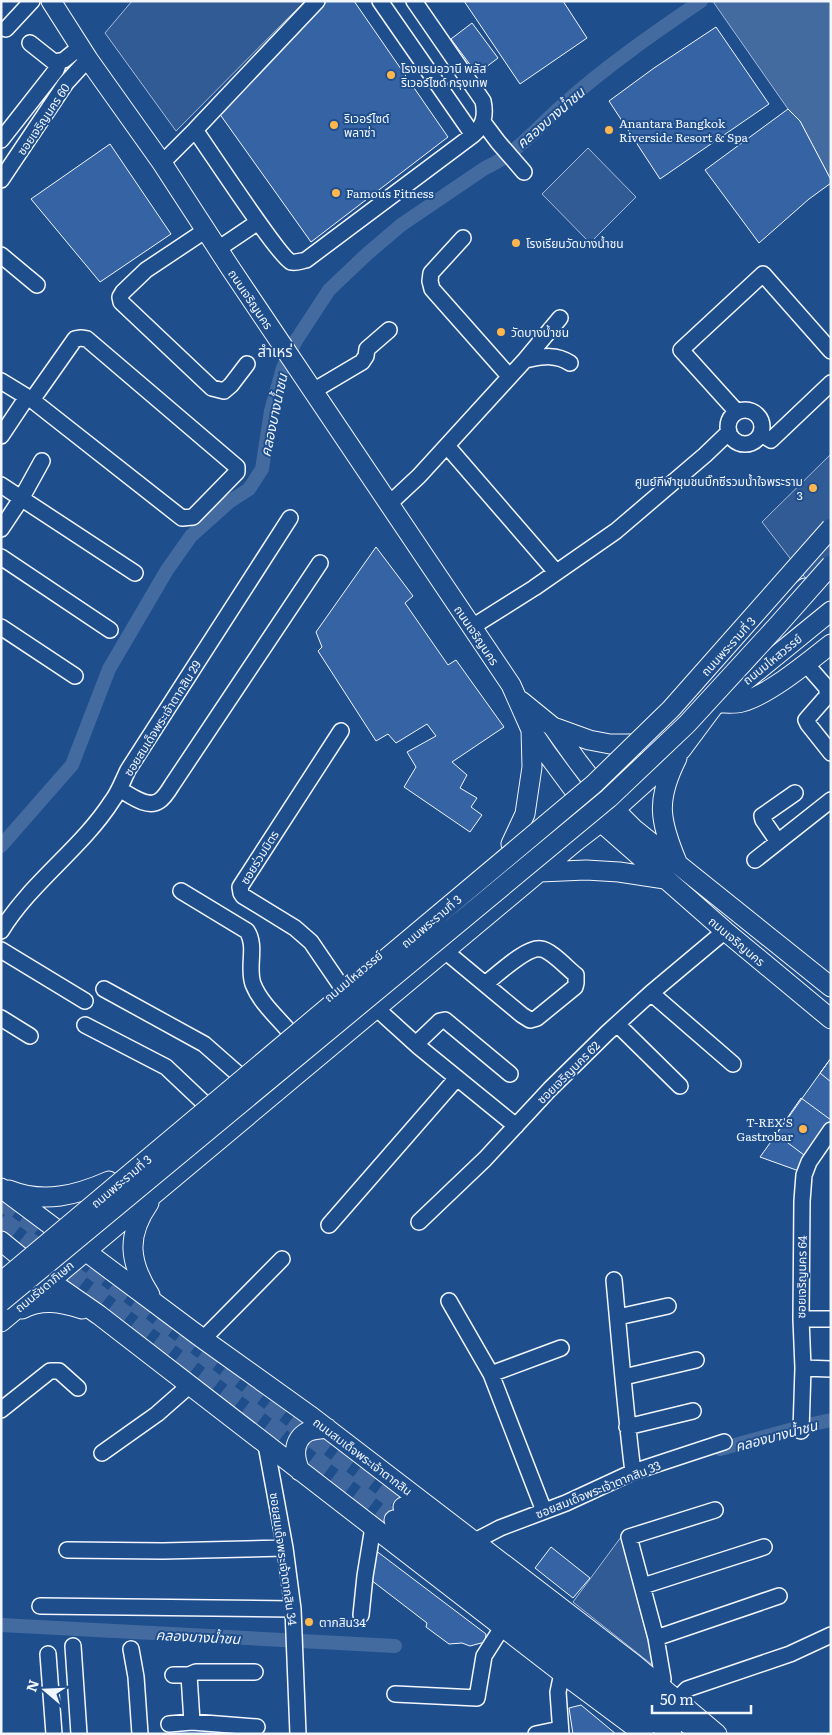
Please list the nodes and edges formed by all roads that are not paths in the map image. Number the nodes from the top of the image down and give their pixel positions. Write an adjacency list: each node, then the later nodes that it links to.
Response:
1 (32, 1): 6 (street)
2 (51, 1): 8 (main road, ถนนเจริญนคร)
3 (317, 1): 11 (street)
4 (380, 1): 12 (street)
5 (414, 1): 10 (street)
6 (6, 29)
7 (30, 43): 9 (street)
8 (84, 53): 9 (street); 14 (main road, ถนนเจริญนคร); 16 (street, ซอยเจริญนคร 60)
9 (59, 62): 13 (street)
10 (483, 122): 12 (street); 15 (street)
11 (195, 130): 14 (street); 17 (street)
12 (473, 135): 17 (street)
13 (1, 140)
14 (162, 163): 18 (main road, ถนนเจริญนคร)
15 (524, 172)
16 (1, 180)
17 (258, 222): 20 (street)
18 (206, 230): 20 (main road, ถนนเจริญนคร); 28 (street)
19 (463, 238): 29 (street)
20 (218, 249): 32 (main road, ถนนเจริญนคร)
21 (1, 255): 22 (street)
22 (37, 285)
23 (560, 318): 26 (street)
24 (389, 330): 32 (street)
25 (831, 352): 34 (street)
26 (525, 360): 27 (street); 29 (street)
27 (570, 363)
28 (247, 364)
29 (509, 376): 38 (street)
30 (1, 381): 33 (street)
31 (831, 383): 36 (street)
32 (311, 387): 42 (main road, ถนนเจริญนคร)
33 (30, 398): 33 (street); 37 (street)
34 (737, 412): 35 (street); 36 (street)
35 (729, 432): 36 (street); 50 (street)
36 (761, 434)
37 (1, 436)
38 (447, 446): 42 (street); 50 (street)
39 (42, 461): 41 (street)
40 (1, 485): 41 (street)
41 (21, 499): 44 (street); 51 (street)
42 (389, 504): 54 (main road, ถนนเจริญนคร)
43 (290, 518): 69 (street, ซอยสมเด็จพระเจ้าตากสิน 29)
44 (1, 528)
45 (831, 528): 121 (main road, ถนนพระรามที่ 3, bridge)
46 (1, 557): 55 (street)
47 (320, 563): 69 (street)
48 (831, 565): 125 (main road, ถนนพระรามที่ 3, bridge)
49 (831, 570): 61 (main road)
50 (556, 572): 54 (street)
51 (135, 573)
52 (831, 611): 60 (main road, ถนนมไหสวรรย์)
53 (1, 627): 58 (street)
54 (472, 627): 59 (main road, ถนนเจริญนคร)
55 (110, 630)
56 (831, 644): 57 (main road)
57 (806, 664): 60 (main road); 67 (street)
58 (75, 676)
59 (517, 697): 62 (main road, ถนนเจริญนคร); 63 (main road, ถนนเจริญนคร)
60 (716, 705): 61 (main road, ถนนมไหสวรรย์); 66 (main road, ถนนมไหสวรรย์)
61 (672, 725): 65 (main road, ถนนมไหสวรรย์)
62 (553, 727): 65 (main road); 68 (main road, ถนนเจริญนคร)
63 (532, 730): 70 (main road, ถนนเจริญนคร); 76 (main road)
64 (341, 731): 87 (street, ซอยร่วมมิตร)
65 (639, 744): 68 (main road, ถนนมไหสวรรย์)
66 (681, 750): 73 (main road, ถนนมไหสวรรย์); 78 (main road)
67 (831, 753)
68 (591, 779): 70 (main road, ถนนมไหสวรรย์); 73 (main road, ถนนเจริญนคร)
69 (119, 789): 82 (street, ซอยสมเด็จพระเจ้าตากสิน 29)
70 (574, 790): 74 (main road, ถนนเจริญนคร); 76 (main road, ถนนมไหสวรรย์)
71 (796, 793): 75 (street)
72 (831, 800): 75 (street)
73 (615, 810): 74 (main road, ถนนมไหสวรรย์); 78 (main road, ถนนเจริญนคร)
74 (601, 822): 79 (main road, ถนนมไหสวรรย์); 80 (main road, ถนนเจริญนคร)
75 (778, 842): 77 (street)
76 (511, 844): 87 (main road, ถนนมไหสวรรย์)
77 (755, 860)
78 (677, 864): 88 (main road, ถนนเจริญนคร)
79 (540, 872): 80 (main road); 85 (main road, ถนนมไหสวรรย์)
80 (665, 879): 83 (main road, ถนนเจริญนคร)
81 (181, 891): 97 (street)
82 (1, 931)
83 (725, 931): 90 (street, ซอยเจริญนคร 62); 94 (main road, ถนนเจริญนคร)
84 (1, 950): 91 (street)
85 (445, 951): 86 (street); 92 (main road, ถนนมไหสวรรย์)
86 (485, 984): 86 (street)
87 (341, 986): 97 (main road, ถนนมไหสวรรย์)
88 (831, 987)
89 (104, 989): 101 (street)
90 (651, 993): 95 (street, ซอยเจริญนคร 62); 100 (street)
91 (85, 1001)
92 (376, 1008): 99 (street); 110 (main road, ถนนมไหสวรรย์)
93 (1, 1018): 98 (street)
94 (831, 1020)
95 (617, 1024): 104 (street); 106 (street, ซอยเจริญนคร 62)
96 (85, 1025): 105 (street)
97 (288, 1030): 101 (main road, ถนนมไหสวรรย์)
98 (30, 1036)
99 (416, 1044): 102 (street); 103 (street)
100 (733, 1064)
101 (237, 1072): 105 (main road, ถนนมไหสวรรย์)
102 (510, 1074)
103 (457, 1078): 106 (street); 112 (street)
104 (680, 1086)
105 (203, 1102): 108 (main road, ถนนมไหสวรรย์)
106 (516, 1126): 111 (street, ซอยเจริญนคร 62)
107 (831, 1130): 128 (street, ซอยเจริญนคร 64)
108 (109, 1181): 109 (main road); 113 (main road, ถนนมไหสวรรย์)
109 (1, 1188): 113 (main road, ถนนสมเด็จพระเจ้าตากสิน)
110 (160, 1188): 115 (main road, ถนนมไหสวรรย์); 122 (main road)
111 (419, 1222)
112 (329, 1225)
113 (54, 1227): 115 (main road, ถนนสมเด็จพระเจ้าตากสิน); 116 (main road)
114 (1, 1241): 116 (main road)
115 (86, 1251): 120 (main road, ถนนรัชดาภิเษก); 122 (main road, ถนนสมเด็จพระเจ้าตากสิน)
116 (20, 1257): 118 (main road); 120 (main road)
117 (282, 1259): 130 (street)
118 (1, 1272)
119 (614, 1280): 127 (street)
120 (50, 1281): 125 (main road, ถนนรัชดาภิเษก); 126 (main road)
121 (1, 1282)
122 (154, 1301): 130 (main road, ถนนสมเด็จพระเจ้าตากสิน)
123 (449, 1301): 135 (street)
124 (668, 1306): 127 (street)
125 (4, 1314): 126 (main road)
126 (99, 1316): 137 (main road)
127 (618, 1317): 136 (street)
128 (801, 1319): 129 (street); 133 (street, ซอยเจริญนคร 64)
129 (831, 1319)
130 (203, 1339): 143 (main road, ถนนสมเด็จพระเจ้าตากสิน)
131 (561, 1348): 135 (street)
132 (696, 1360): 136 (street)
133 (803, 1368): 134 (street); 141 (street, ซอยเจริญนคร 64)
134 (831, 1369)
135 (491, 1374): 150 (street)
136 (624, 1377): 142 (street)
137 (190, 1385): 145 (main road); 146 (street)
138 (78, 1388): 139 (street)
139 (1, 1410)
140 (693, 1411): 142 (street)
141 (800, 1426)
142 (628, 1427): 148 (street)
143 (327, 1428): 147 (main road); 152 (main road, ถนนสมเด็จพระเจ้าตากสิน)
144 (724, 1442): 148 (street, ซอยสมเด็จพระเจ้าตากสิน 33)
145 (266, 1445): 147 (main road); 154 (street, ซอยสมเด็จพระเจ้าตากสิน 34)
146 (102, 1453)
147 (300, 1471): 151 (main road)
148 (633, 1472): 150 (street, ซอยสมเด็จพระเจ้าตากสิน 33)
149 (715, 1510): 156 (street)
150 (544, 1511): 152 (street, ซอยสมเด็จพระเจ้าตากสิน 33)
151 (373, 1527): 160 (street); 161 (main road)
152 (475, 1541): 171 (main road, ถนนสมเด็จพระเจ้าตากสิน)
153 (764, 1547): 156 (street)
154 (284, 1548): 155 (street); 159 (street, ซอยสมเด็จพระเจ้าตากสิน 34)
155 (67, 1550)
156 (643, 1586): 163 (street)
157 (779, 1596): 163 (street)
158 (40, 1606): 159 (street)
159 (293, 1608): 182 (street, ซอยสมเด็จพระเจ้าตากสิน 34)
160 (361, 1615)
161 (503, 1626): 168 (main road); 172 (street)
162 (831, 1636): 173 (street)
163 (656, 1638): 171 (street)
164 (73, 1646): 180 (street)
165 (130, 1649): 181 (street)
166 (48, 1654): 179 (street)
167 (256, 1672): 170 (street)
168 (562, 1673): 178 (street); 184 (main road)
169 (173, 1675): 170 (street)
170 (189, 1675): 174 (street)
171 (661, 1686): 173 (main road, ถนนสมเด็จพระเจ้าตากสิน)
172 (395, 1694)
173 (677, 1699): 187 (main road, ถนนสมเด็จพระเจ้าตากสิน)
174 (192, 1722): 175 (street); 177 (street)
175 (169, 1724)
176 (257, 1726): 177 (street)
177 (231, 1729)
178 (561, 1732): 183 (street)
179 (54, 1734)
180 (79, 1734)
181 (140, 1734)
182 (298, 1734)
183 (536, 1734)
184 (644, 1734)
185 (672, 1734): 186 (main road, ถนนสมเด็จพระเจ้าตากสิน)
186 (700, 1734)
187 (717, 1734)

